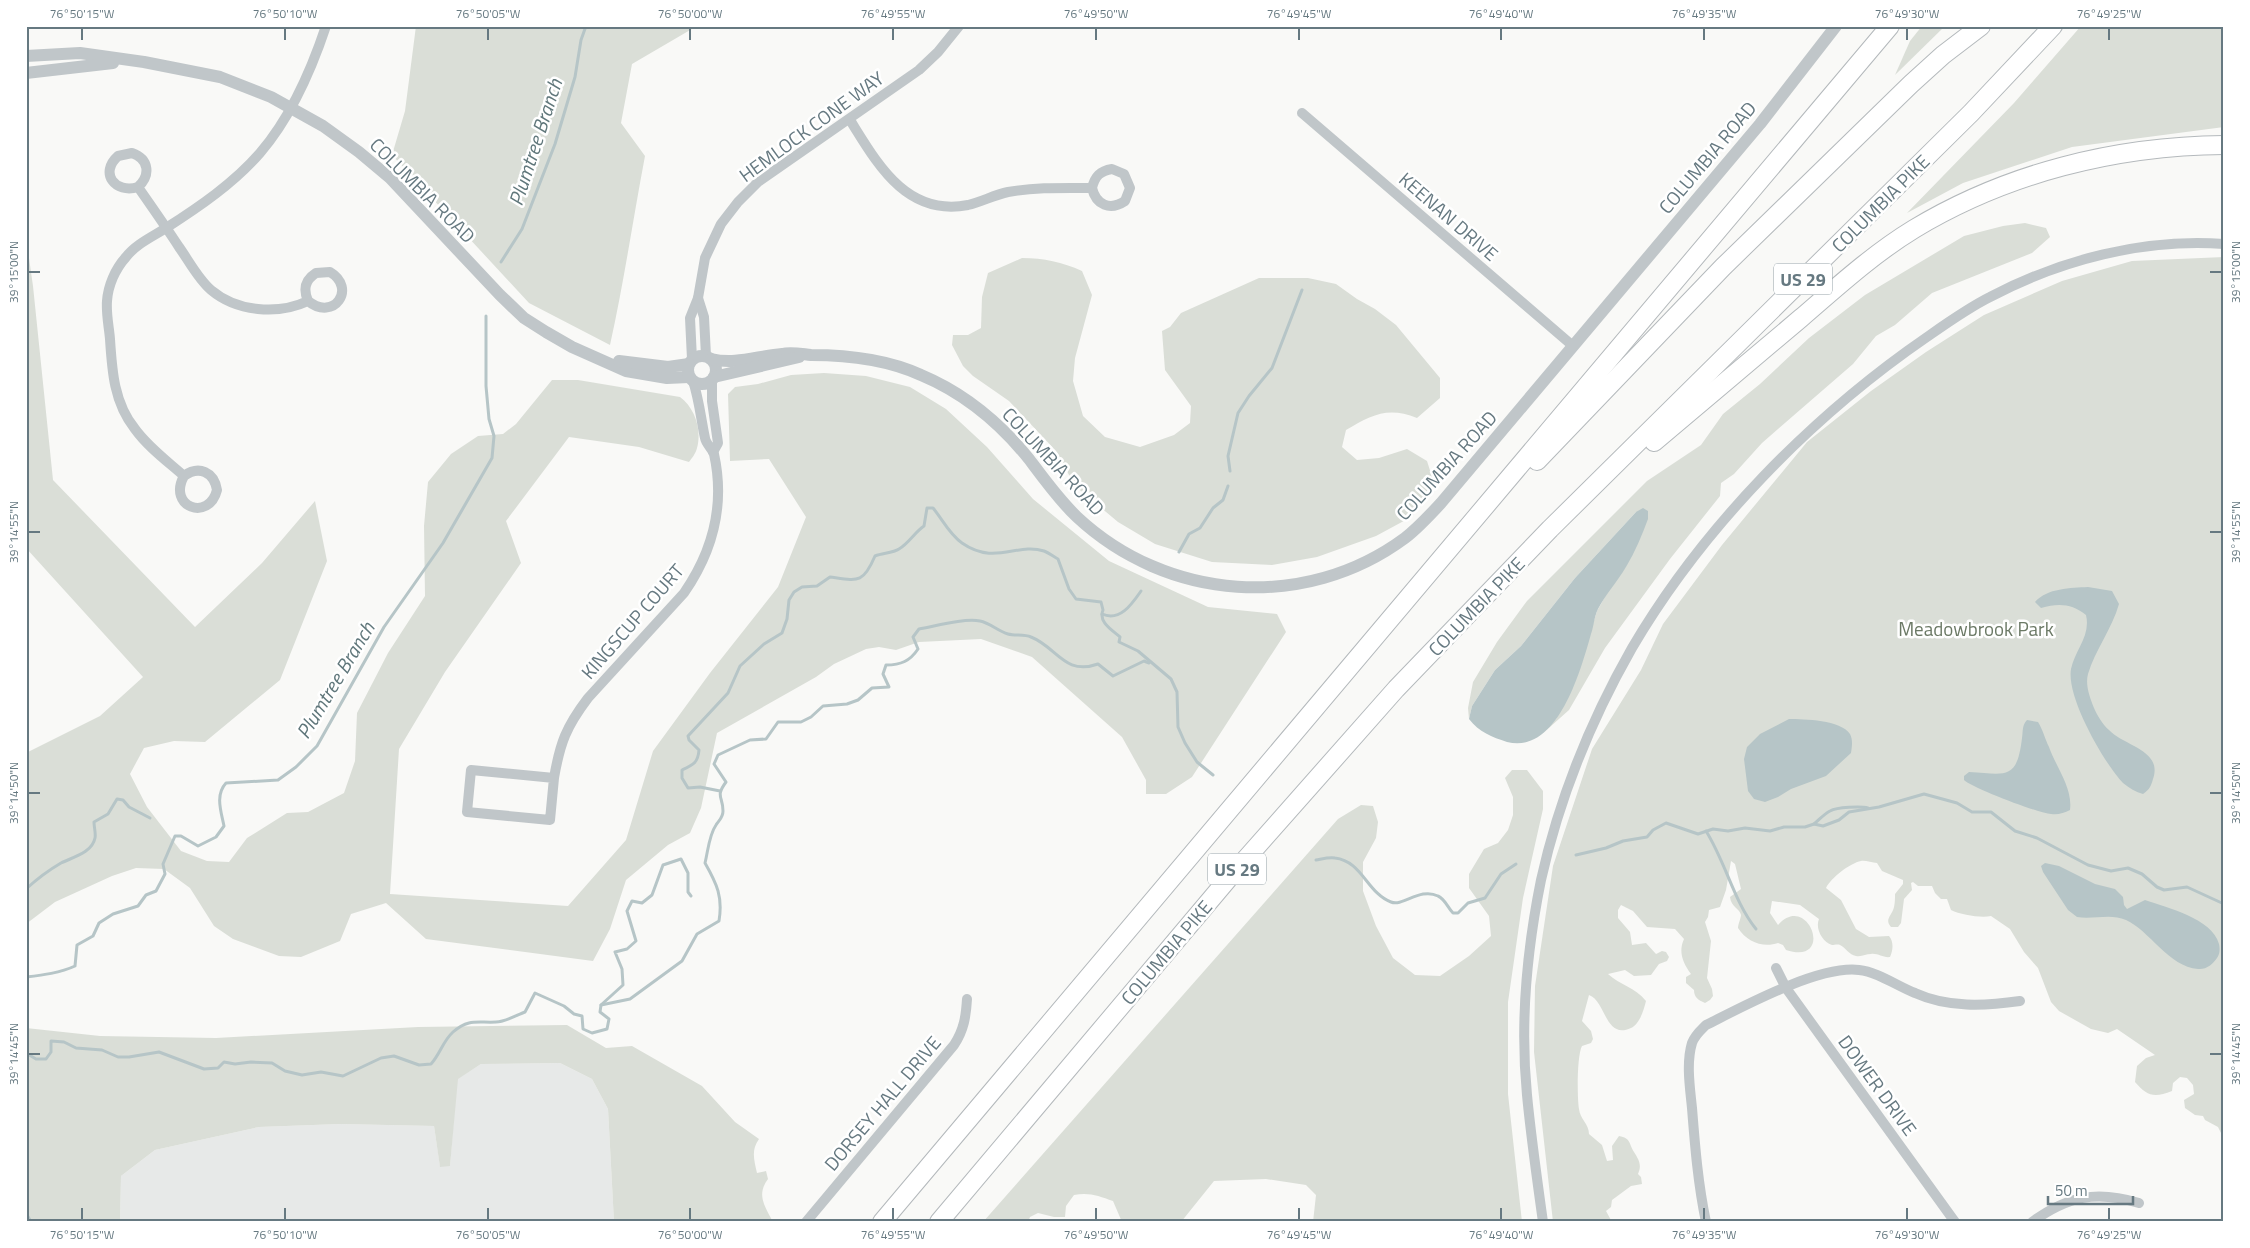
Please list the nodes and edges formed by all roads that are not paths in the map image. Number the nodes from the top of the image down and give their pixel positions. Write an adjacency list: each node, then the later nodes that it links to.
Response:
1 (326, 26): 10 (street)
2 (959, 26): 12 (street, HEMLOCK CONE WAY)
3 (1836, 26): 20 (street, COLUMBIA ROAD)
4 (1890, 26): 28 (highway, US 29)
5 (1981, 26): 28 (highway)
6 (2053, 26): 27 (highway, COLUMBIA PIKE / US 29)
7 (26, 56): 8 (street, COLUMBIA ROAD)
8 (144, 62): 9 (street, COLUMBIA ROAD); 10 (street, COLUMBIA ROAD)
9 (26, 73)
10 (292, 107): 16 (street); 23 (street, COLUMBIA ROAD)
11 (1302, 113): 20 (street, KEENAN DRIVE)
12 (850, 120): 15 (street); 18 (street, HEMLOCK CONE WAY)
13 (2224, 145): 27 (highway)
14 (138, 188): 16 (street)
15 (1092, 188)
16 (166, 228): 19 (street); 26 (street)
17 (2224, 244): 38 (street)
18 (698, 298): 22 (street, HEMLOCK CONE WAY); 23 (street, HEMLOCK CONE WAY)
19 (308, 301)
20 (1573, 346): 21 (street, COLUMBIA ROAD)
21 (809, 354): 22 (street, COLUMBIA ROAD); 24 (street, COLUMBIA ROAD)
22 (709, 358): 23 (street); 24 (street)
23 (691, 370): 24 (street); 25 (street, KINGSCUP COURT)
24 (713, 379): 25 (street, KINGSCUP COURT)
25 (713, 452): 29 (street, KINGSCUP COURT)
26 (184, 476)
27 (1550, 529): 37 (highway, COLUMBIA PIKE / US 29)
28 (1438, 562): 36 (highway, US 29)
29 (554, 778): 29 (street, KINGSCUP COURT)
30 (1776, 968): 31 (street, DOWER DRIVE)
31 (1786, 988): 33 (street); 39 (street); 40 (street, DOWER DRIVE)
32 (966, 998): 35 (street, DORSEY HALL DRIVE)
33 (2020, 1001)
34 (2139, 1203): 41 (street)
35 (806, 1222)
36 (882, 1222)
37 (939, 1222)
38 (1543, 1222)
39 (1706, 1222)
40 (1955, 1222)
41 (2032, 1222)

